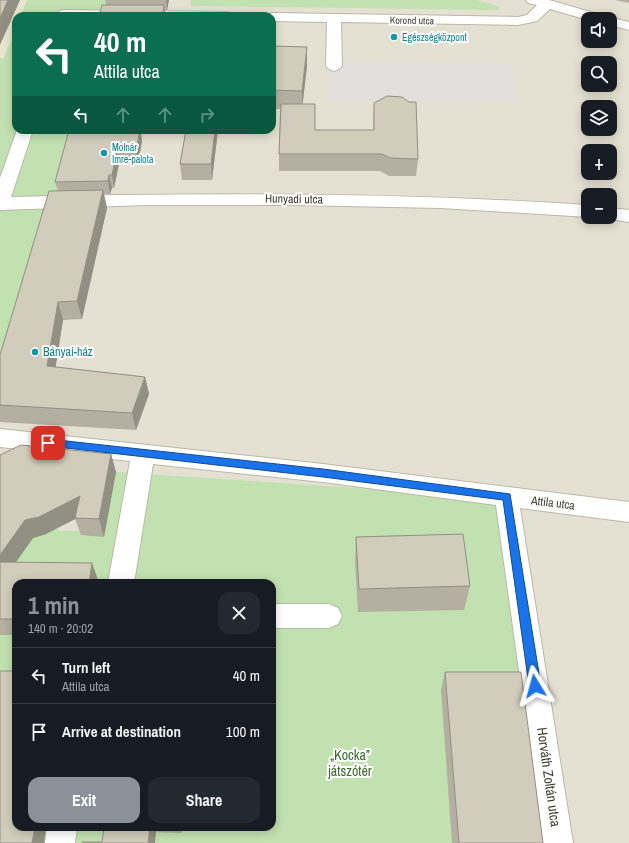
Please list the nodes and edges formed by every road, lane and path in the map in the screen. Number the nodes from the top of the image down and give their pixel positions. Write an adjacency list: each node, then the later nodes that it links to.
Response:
1 (69, 0): 5 (street)
2 (183, 0): 6 (street)
3 (532, 0): 4 (street)
4 (547, 4): 7 (street); 9 (street, Korond utca)
5 (65, 12)
6 (181, 12)
7 (581, 13)
8 (276, 17): 9 (street, Korond utca)
9 (334, 18): 12 (street)
10 (617, 23): 11 (street)
11 (629, 26)
12 (334, 66)
13 (24, 134): 14 (street)
14 (0, 203): 15 (street, Hunyadi utca)
15 (581, 210)
16 (617, 215): 17 (street)
17 (629, 216)
18 (0, 438): 19 (street, Attila utca)
19 (143, 453): 20 (street, Attila utca); 22 (street)
20 (507, 497): 21 (street, Attila utca); 27 (street, Horváth Zoltán utca)
21 (629, 512)
22 (122, 579)
23 (276, 616): 24 (street)
24 (329, 616)
25 (62, 831): 26 (street)
26 (60, 843)
27 (558, 843)

